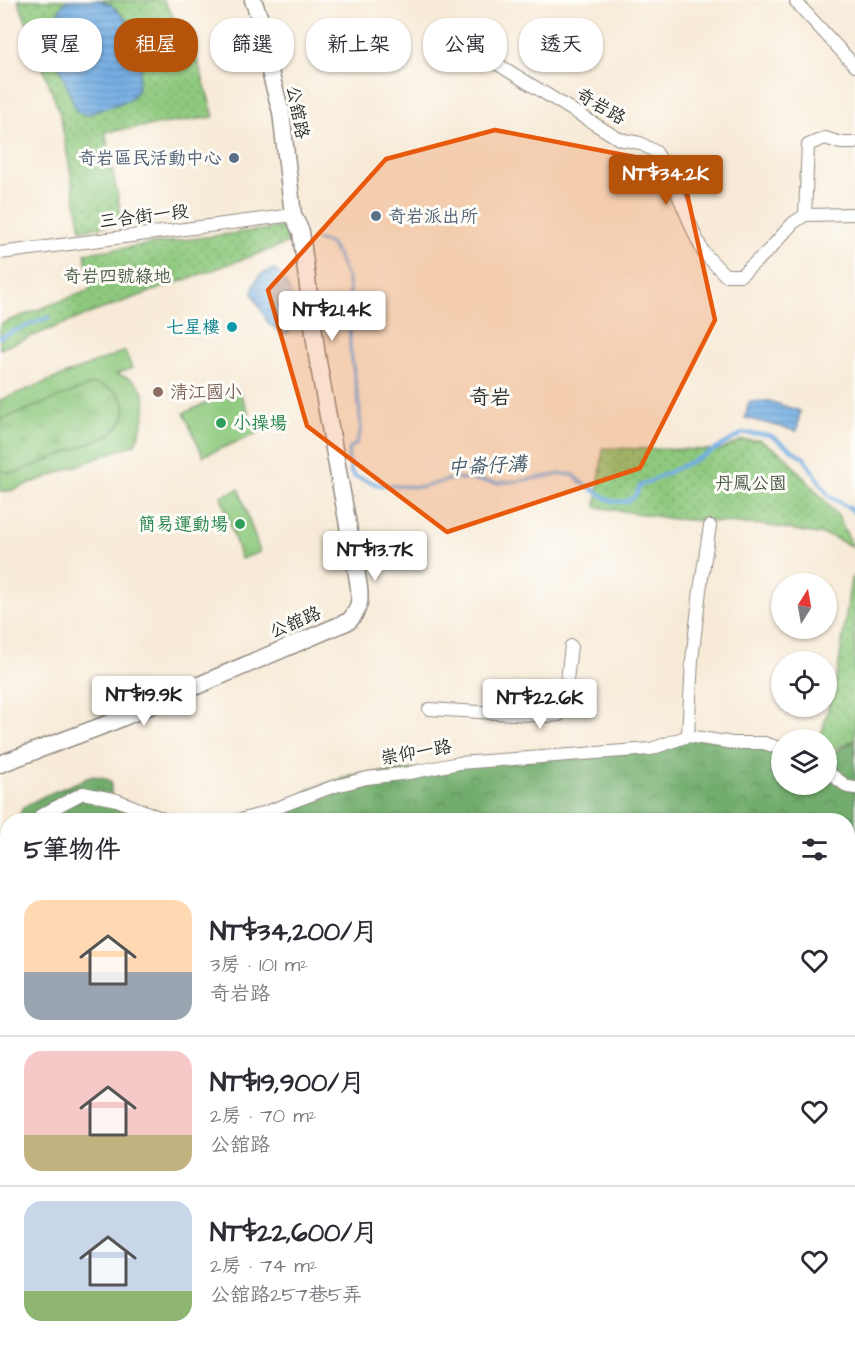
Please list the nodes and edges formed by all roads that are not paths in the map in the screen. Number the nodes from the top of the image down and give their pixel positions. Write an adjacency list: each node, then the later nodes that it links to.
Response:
1 (253, 0): 7 (street, 公舘路)
2 (796, 0): 3 (street)
3 (855, 66)
4 (507, 70): 8 (street, 奇岩路)
5 (855, 143): 8 (street)
6 (855, 214): 8 (street)
7 (293, 215): 9 (street, 三合街一段); 15 (street, 公舘路)
8 (805, 215)
9 (0, 253)
10 (710, 526): 13 (street)
11 (571, 646): 12 (street)
12 (429, 709)
13 (688, 736): 14 (street, 崇仰一路); 20 (street, 崇仰一路)
14 (771, 745)
15 (0, 764)
16 (837, 779): 17 (street)
17 (855, 788)
18 (45, 813): 19 (street)
19 (149, 813)
20 (260, 813)

